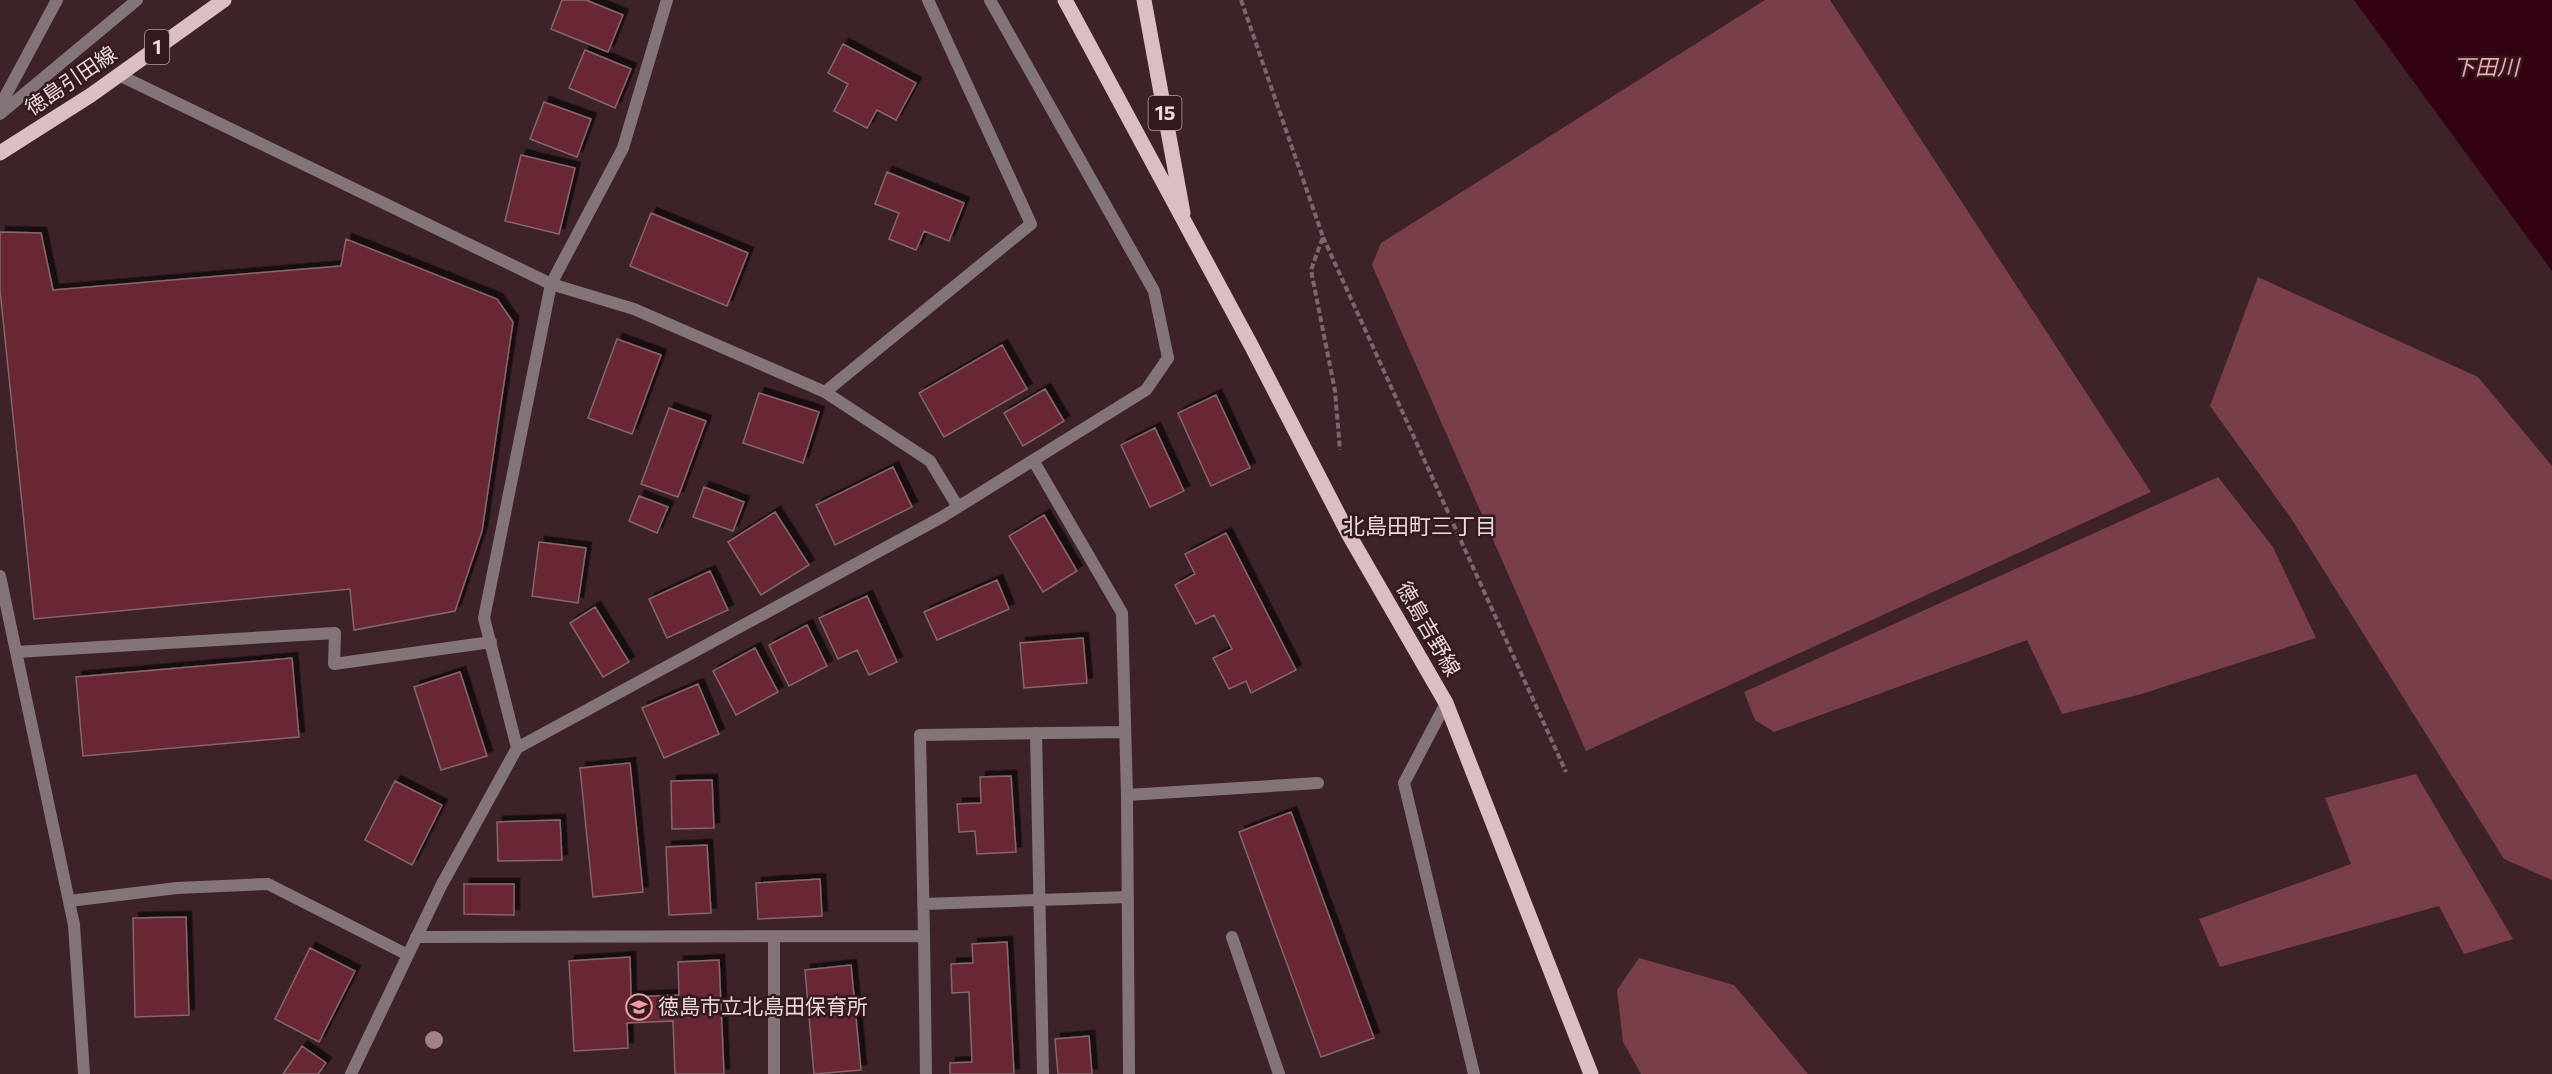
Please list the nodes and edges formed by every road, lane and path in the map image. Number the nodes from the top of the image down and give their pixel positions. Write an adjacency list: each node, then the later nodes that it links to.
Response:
1 (57, 0): 11 (street)
2 (137, 0): 12 (street)
3 (224, 0): 10 (main road, 徳島引田線 / 1)
4 (667, 0): 16 (street)
5 (928, 0): 17 (street)
6 (990, 0): 19 (street)
7 (1065, 0): 14 (main road, 徳島吉野線 / 15)
8 (1144, 0): 14 (main road, 徳島吉野線 / 15)
9 (1241, 0): 15 (path)
10 (119, 75): 13 (main road, 徳島引田線 / 1); 16 (street)
11 (0, 106)
12 (0, 114)
13 (0, 153)
14 (1185, 226): 24 (main road, 徳島吉野線 / 15)
15 (1323, 237): 18 (path); 28 (path)
16 (551, 284): 17 (street); 22 (street)
17 (825, 392): 20 (street)
18 (1341, 457)
19 (1033, 460): 20 (street); 25 (street)
20 (958, 507): 27 (street)
21 (0, 576): 23 (street)
22 (491, 642): 23 (street); 27 (street)
23 (16, 652): 33 (street)
24 (1446, 703): 47 (street); 48 (main road, 徳島吉野線 / 15)
25 (1125, 732): 26 (street); 30 (street)
26 (1036, 733): 32 (street); 34 (street)
27 (517, 748): 36 (street)
28 (1566, 772)
29 (1317, 783): 30 (street)
30 (1127, 795): 31 (street)
31 (1128, 897): 32 (street); 45 (street)
32 (1040, 900): 34 (street); 44 (street)
33 (69, 901): 39 (street); 40 (street)
34 (923, 904): 35 (street)
35 (924, 936): 37 (street); 43 (street)
36 (416, 937): 37 (street); 39 (street)
37 (774, 937): 42 (street)
38 (1232, 937): 46 (street)
39 (408, 955): 41 (street)
40 (84, 1074)
41 (351, 1074)
42 (774, 1074)
43 (926, 1074)
44 (1043, 1074)
45 (1129, 1074)
46 (1279, 1074)
47 (1474, 1074)
48 (1591, 1074)

